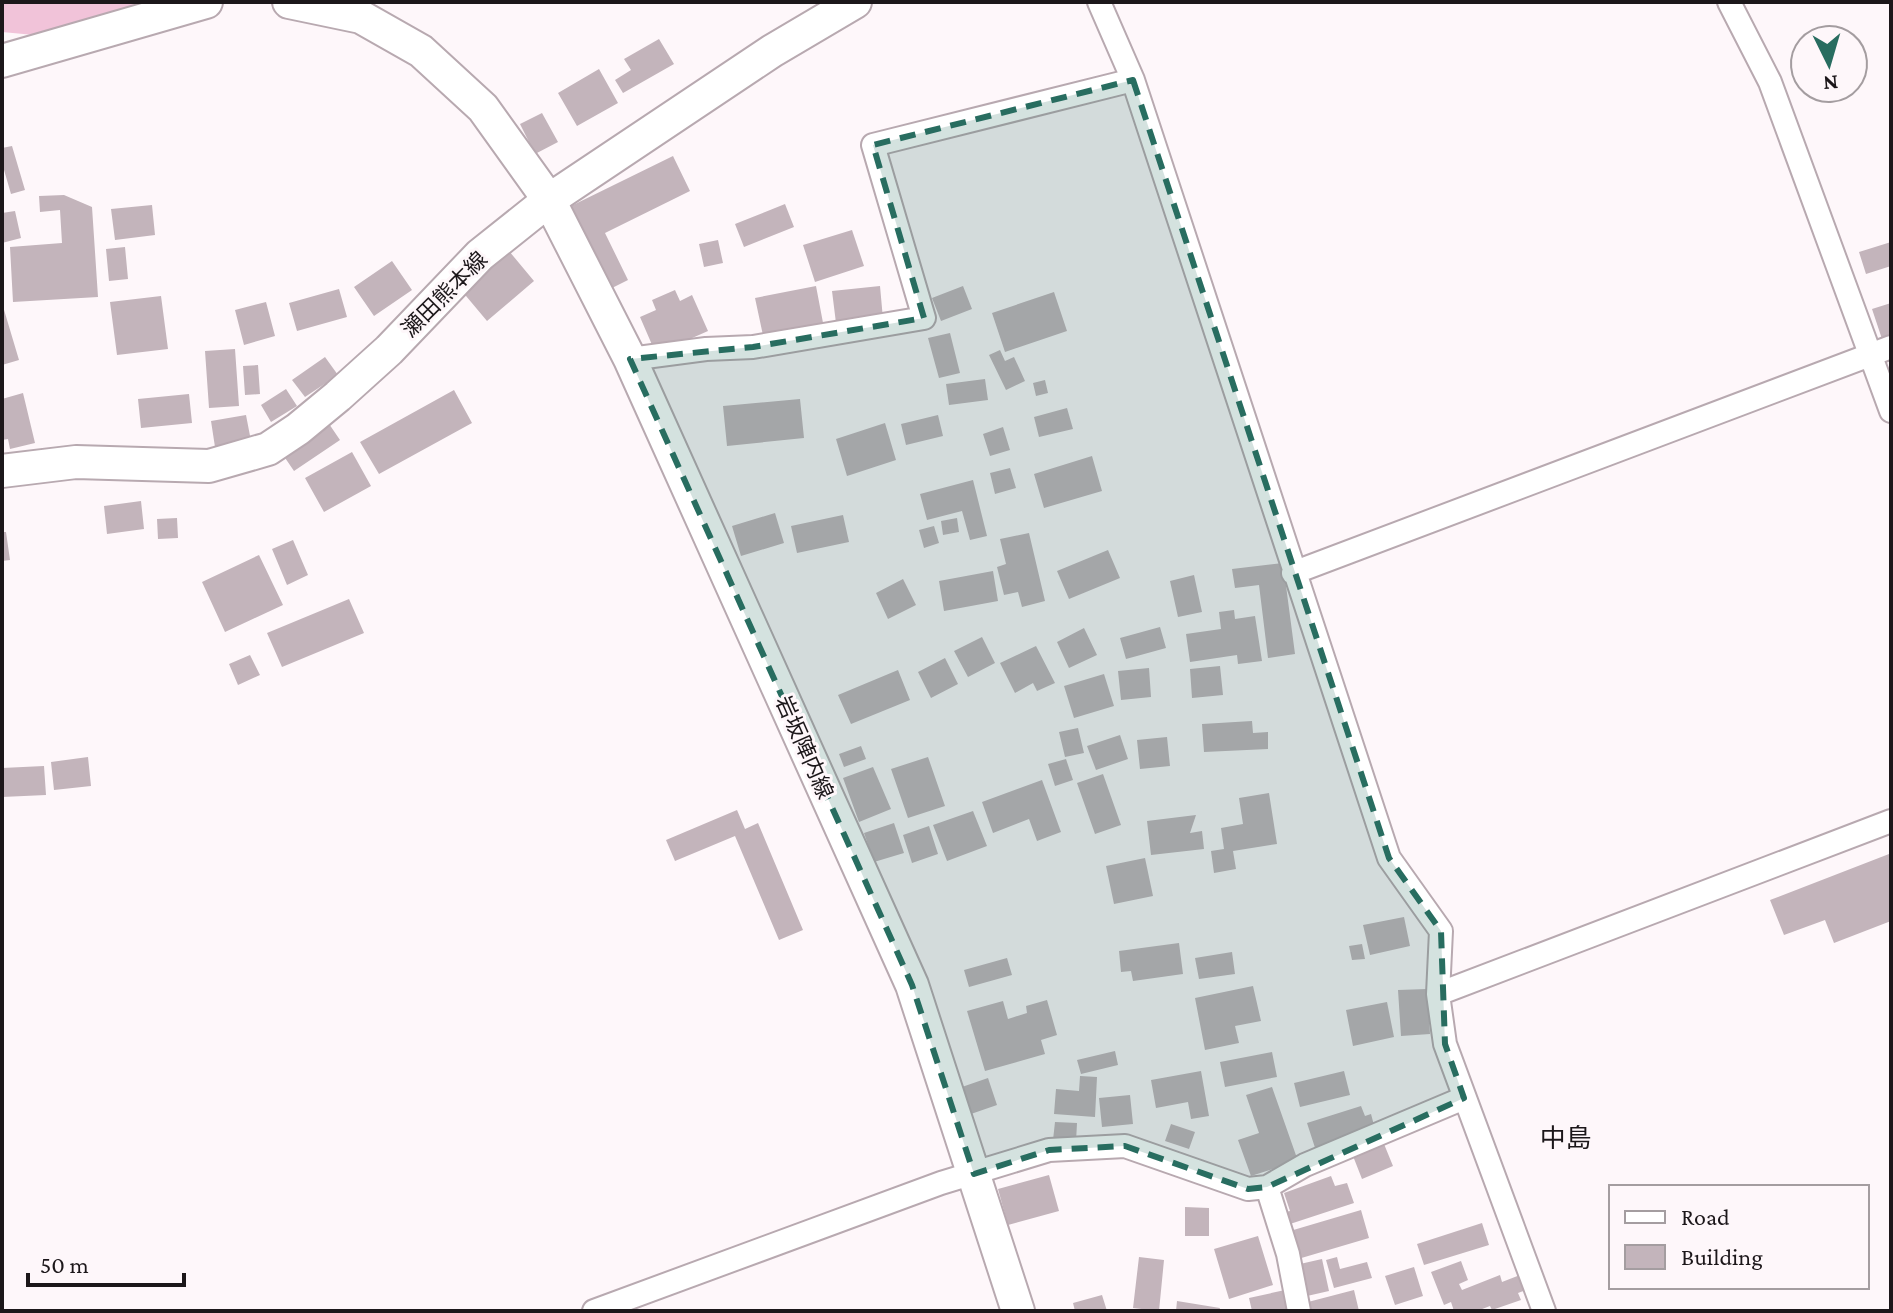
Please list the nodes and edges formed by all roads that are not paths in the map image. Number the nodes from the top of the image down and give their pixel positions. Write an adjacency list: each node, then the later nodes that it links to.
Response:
1 (206, 2): 6 (main road)
2 (289, 2): 8 (main road, 岩坂陣内線)
3 (855, 2): 8 (main road, 瀬田熊本線)
4 (1099, 2): 7 (street)
5 (1729, 2): 9 (street)
6 (2, 61)
7 (1133, 80): 10 (street); 13 (street)
8 (549, 200): 10 (main road, 岩坂陣内線); 12 (main road, 瀬田熊本線)
9 (1881, 351): 11 (street); 13 (street)
10 (630, 359): 17 (main road, 岩坂陣内線)
11 (1891, 411)
12 (2, 471)
13 (1293, 573): 15 (street)
14 (1891, 821): 15 (street)
15 (1438, 994): 16 (street)
16 (1464, 1098): 18 (street); 22 (street)
17 (974, 1174): 18 (street); 19 (street); 20 (main road, 岩坂陣内線)
18 (1267, 1187): 21 (street)
19 (594, 1311)
20 (1018, 1311)
21 (1299, 1311)
22 (1544, 1311)

